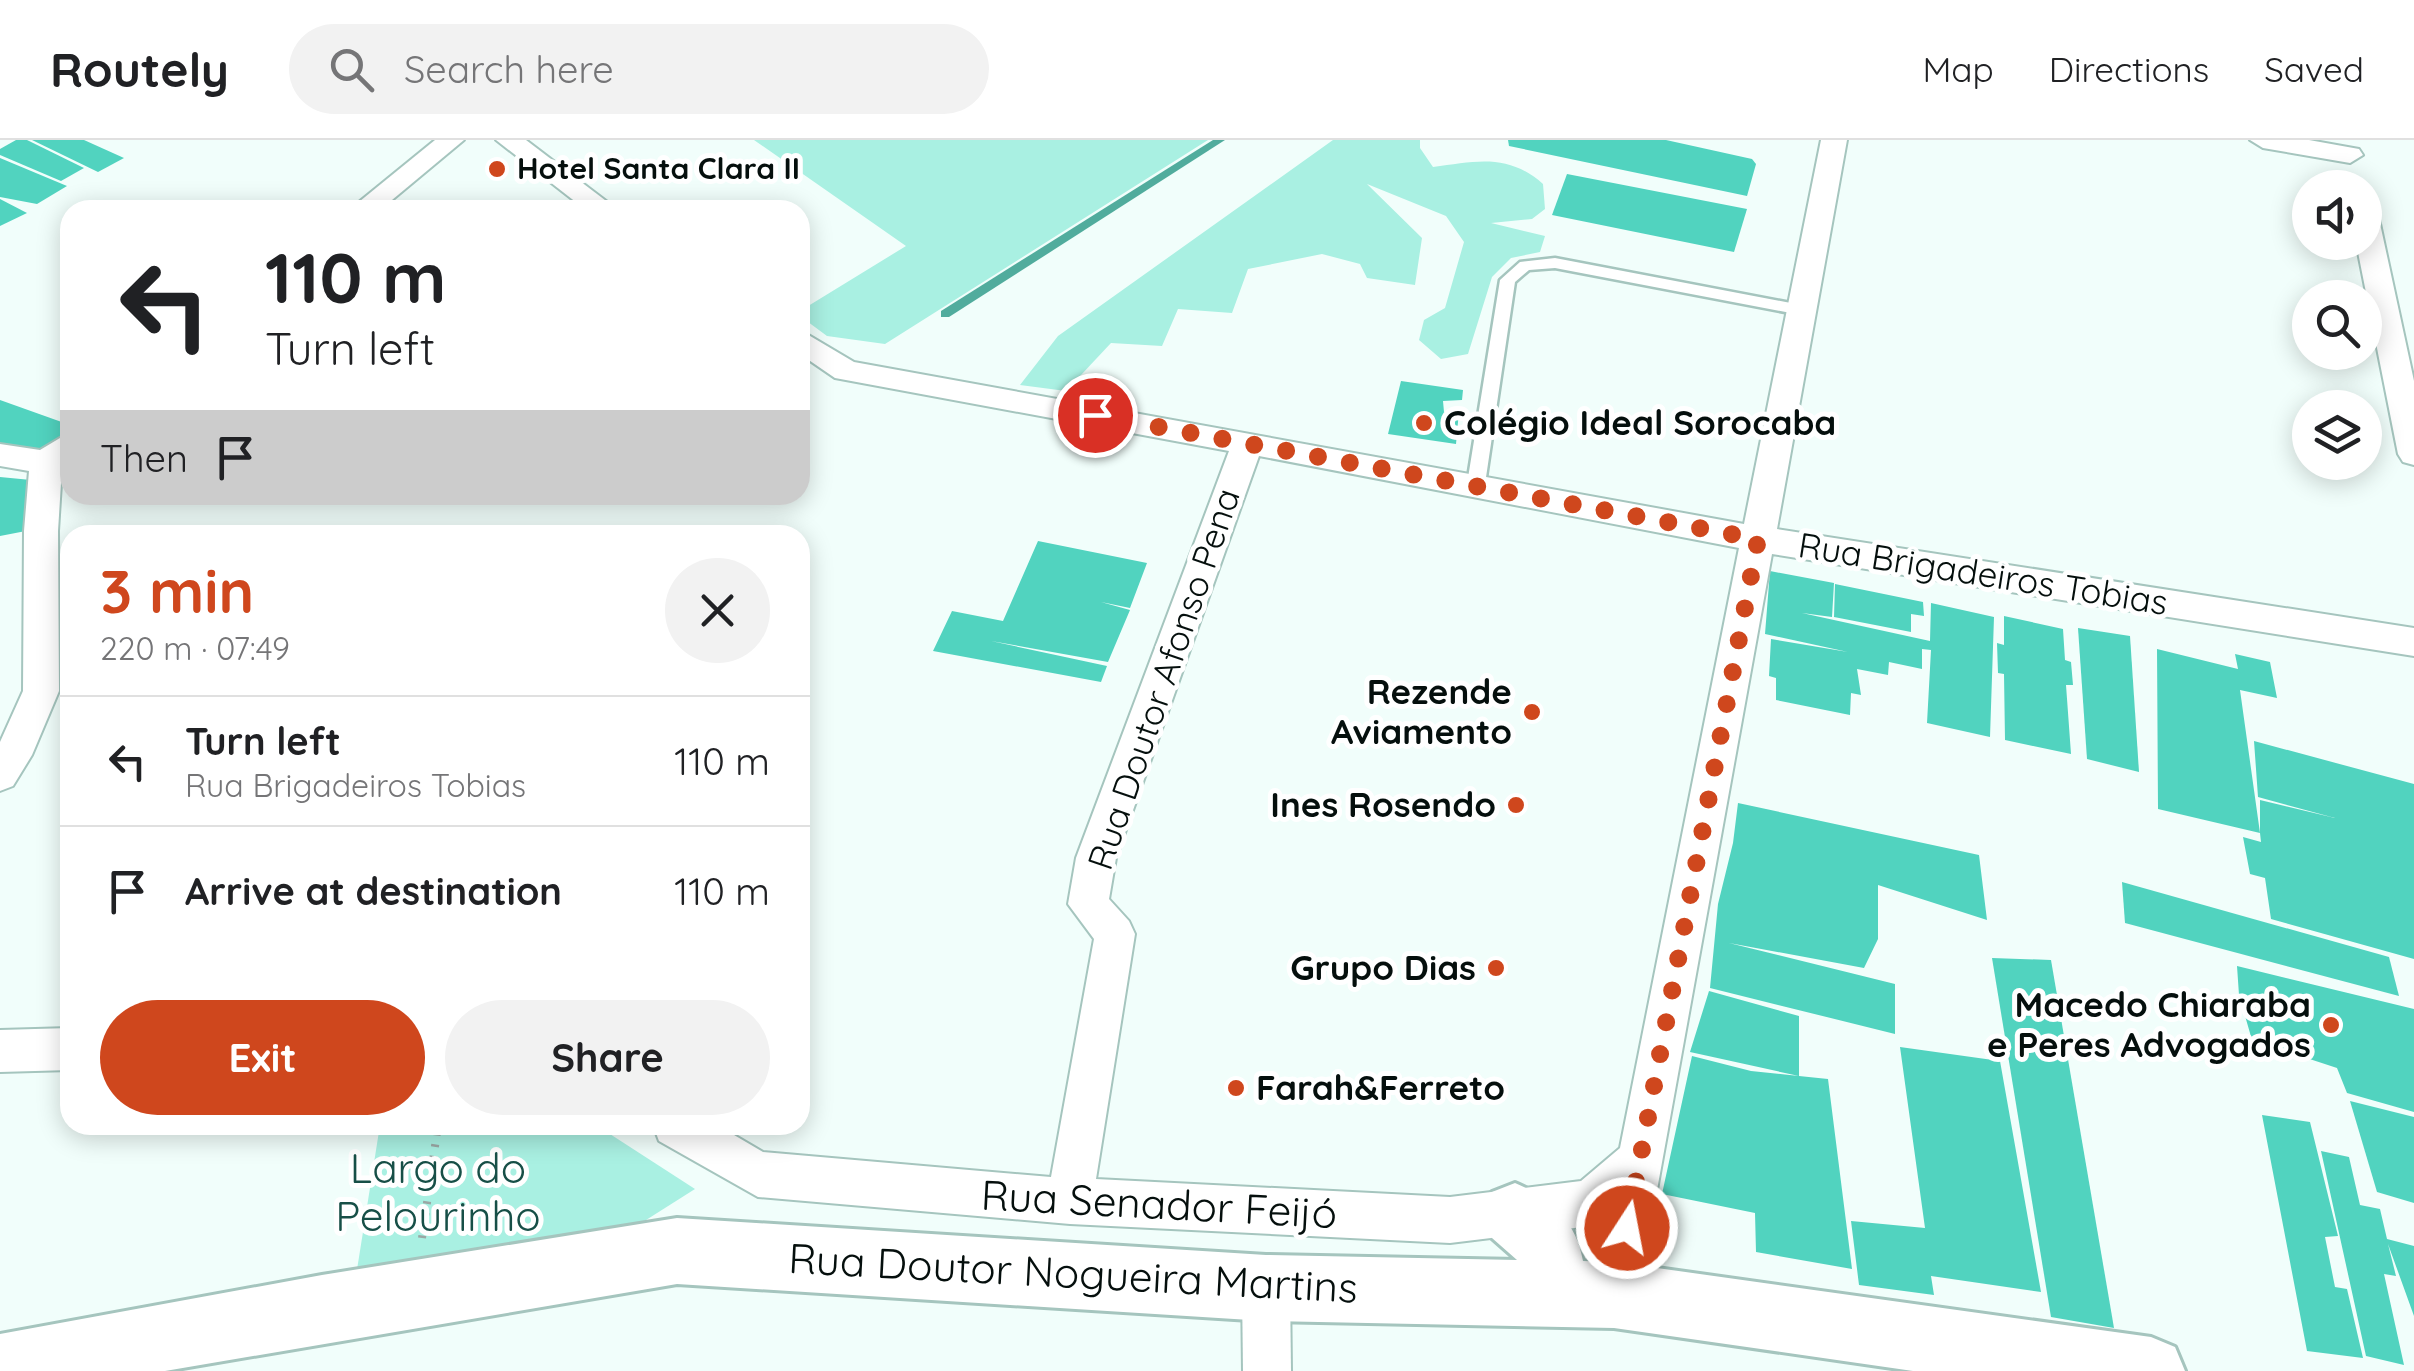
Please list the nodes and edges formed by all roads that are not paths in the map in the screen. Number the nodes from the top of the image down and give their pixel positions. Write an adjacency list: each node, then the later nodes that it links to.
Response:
1 (451, 140): 6 (street)
2 (509, 140): 7 (street)
3 (1834, 140): 11 (street)
4 (2263, 140): 5 (street)
5 (2348, 148)
6 (376, 200)
7 (585, 200)
8 (2382, 282): 9 (street)
9 (2414, 289)
10 (2382, 292): 15 (street)
11 (1801, 310): 17 (lane); 18 (street)
12 (810, 347): 13 (street, Rua Brigadeiros Tobias)
13 (1247, 445): 17 (street, Rua Brigadeiros Tobias); 25 (street, Rua Doutor Afonso Pena)
14 (58, 453): 16 (street); 20 (street)
15 (2414, 454)
16 (0, 455)
17 (1476, 484): 18 (street, Rua Brigadeiros Tobias)
18 (1758, 539): 19 (street, Rua Brigadeiros Tobias); 24 (street)
19 (2414, 642)
20 (6, 757)
21 (60, 1049): 22 (street)
22 (0, 1050)
23 (692, 1135): 25 (street, Rua Senador Feijó)
24 (1640, 1161): 26 (street, Rua Senador Feijó); 29 (street)
25 (1070, 1201): 26 (street, Rua Senador Feijó)
26 (1515, 1215): 28 (main road)
27 (1266, 1288): 28 (main road, Rua Doutor Nogueira Martins); 30 (main road, Rua Doutor Nogueira Martins); 31 (street)
28 (1547, 1294): 29 (main road, Rua Doutor Nogueira Martins)
29 (1614, 1295): 32 (main road, Rua Doutor Nogueira Martins)
30 (0, 1368)
31 (1267, 1371)
32 (2151, 1371)

